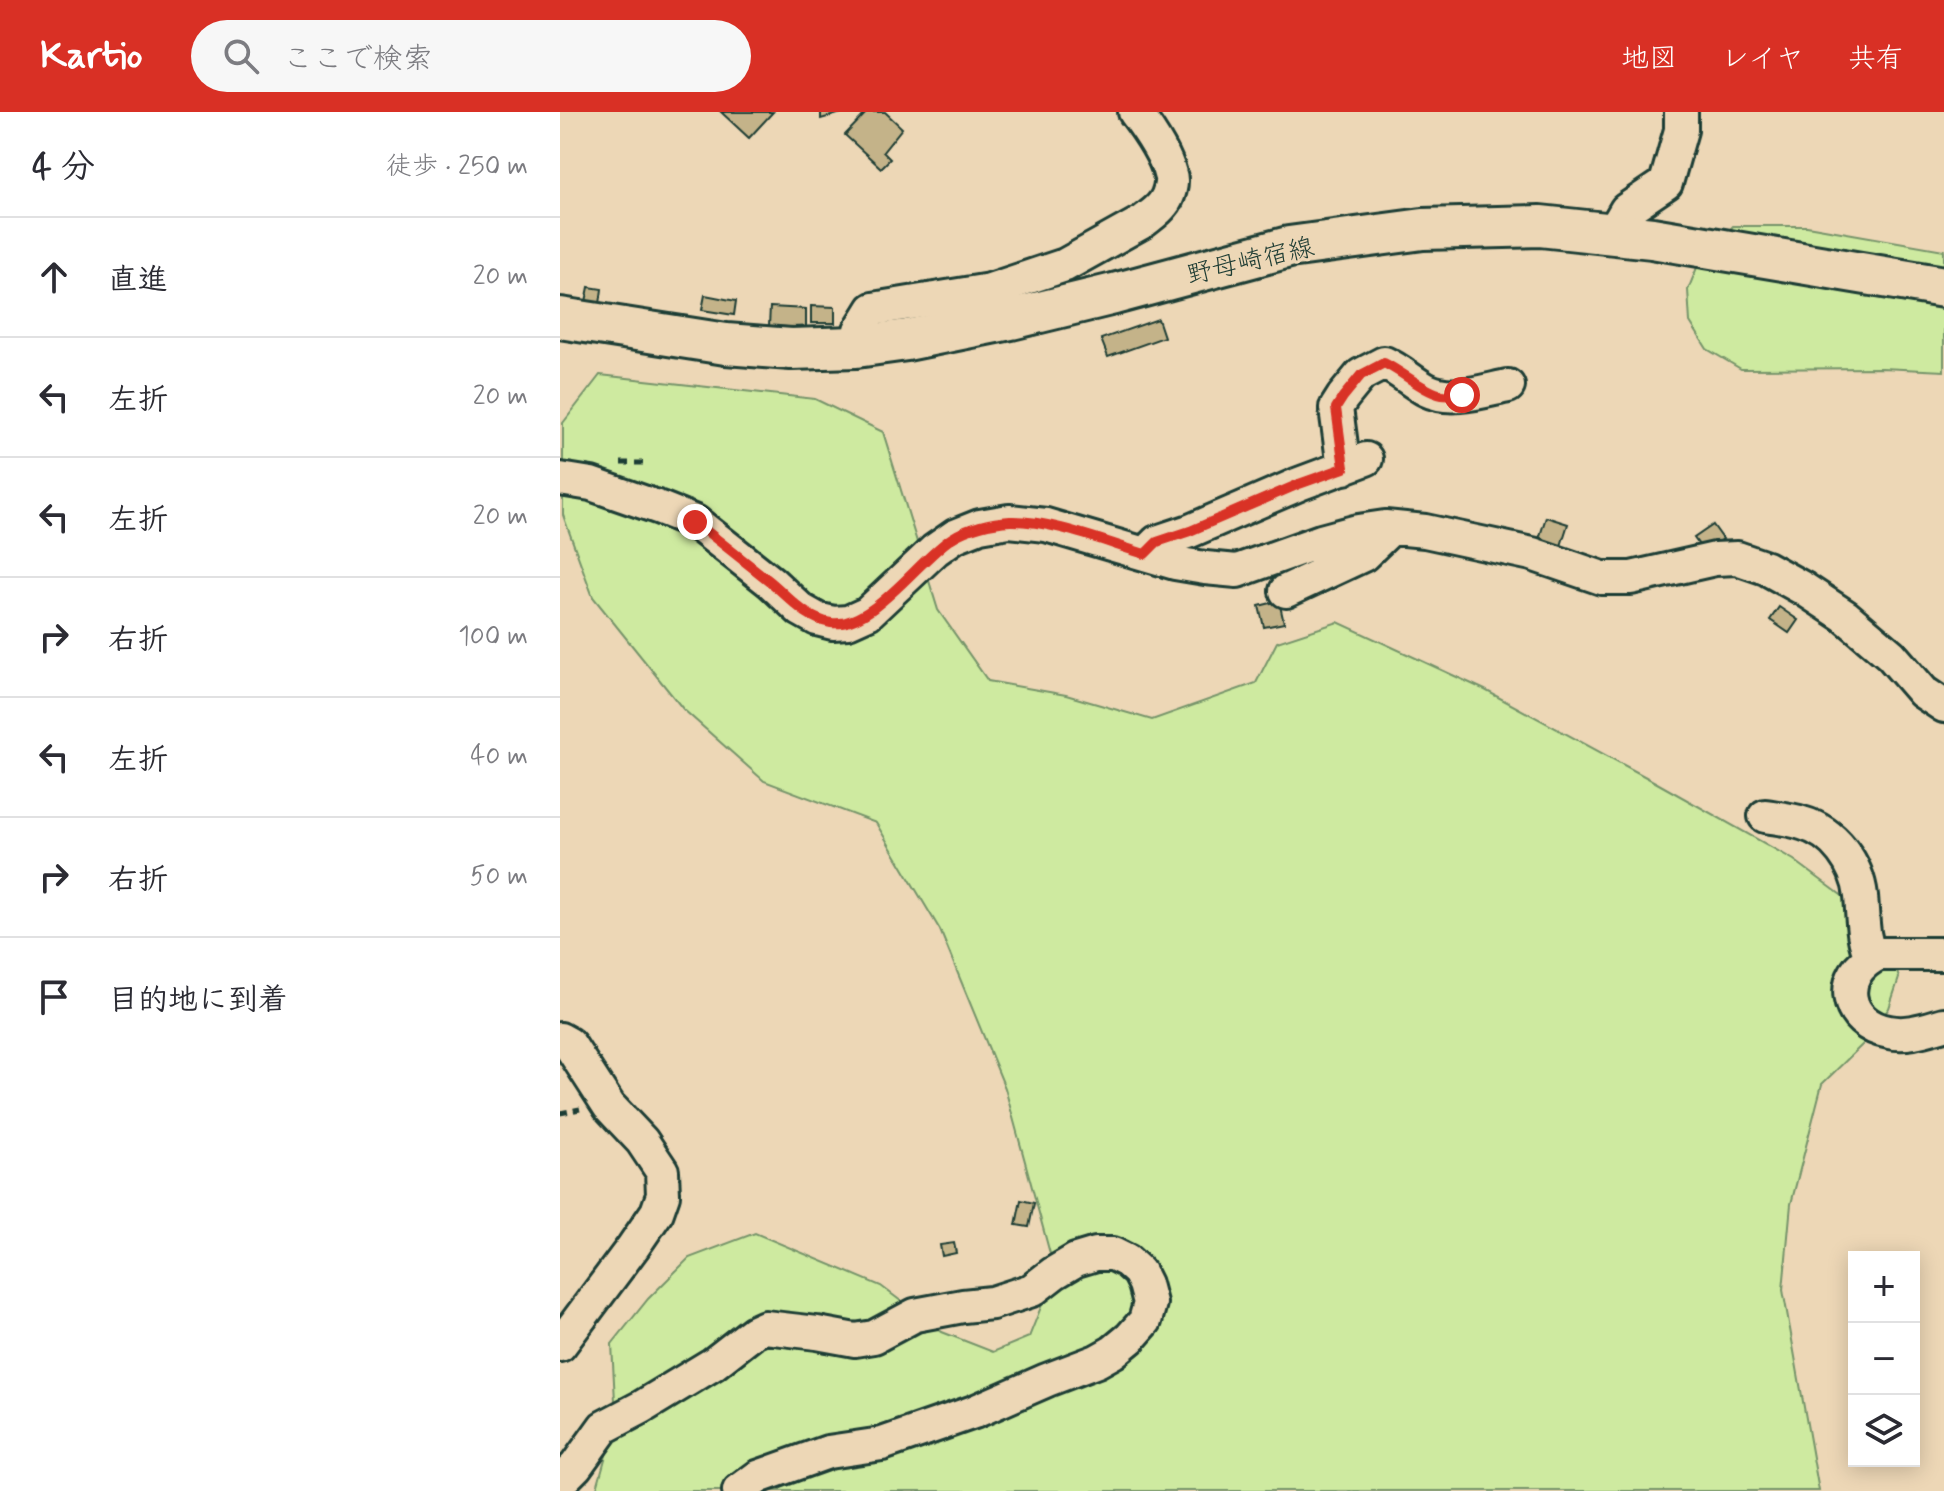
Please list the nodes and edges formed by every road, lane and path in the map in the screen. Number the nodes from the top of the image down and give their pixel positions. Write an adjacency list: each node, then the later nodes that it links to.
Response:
1 (1135, 112): 6 (street)
2 (1681, 112): 3 (street)
3 (1612, 234): 4 (main road, 野母崎宿線); 6 (main road, 野母崎宿線)
4 (1944, 287)
5 (560, 318): 6 (main road, 野母崎宿線)
6 (856, 347)
7 (1508, 386): 10 (street)
8 (560, 479): 10 (street)
9 (1391, 528): 10 (street); 11 (street); 12 (street)
10 (1145, 554)
11 (1286, 591)
12 (1944, 706)
13 (1765, 816): 15 (street)
14 (1944, 954): 15 (street)
15 (1871, 957): 16 (street)
16 (1944, 1024)
17 (560, 1039): 18 (street)
18 (560, 1345)
19 (560, 1482): 20 (street)
20 (739, 1491)

